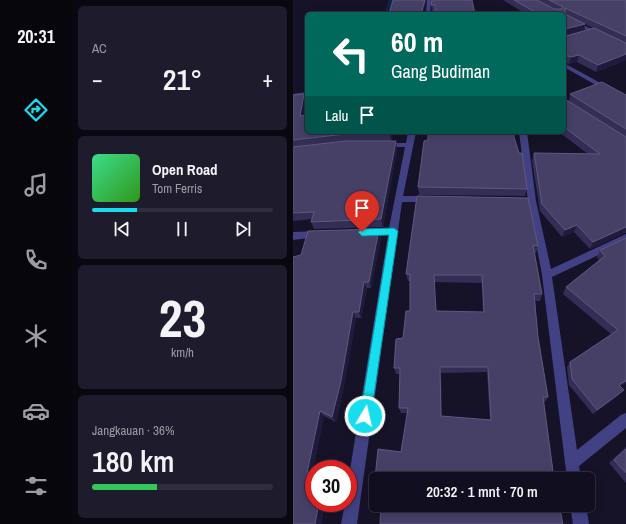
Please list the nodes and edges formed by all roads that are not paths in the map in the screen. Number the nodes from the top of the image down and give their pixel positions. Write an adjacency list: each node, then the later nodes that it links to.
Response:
1 (429, 0): 2 (street)
2 (428, 12)
3 (566, 18): 4 (street)
4 (593, 31): 5 (street); 6 (street)
5 (586, 33)
6 (626, 47)
7 (566, 66): 10 (street)
8 (305, 94): 9 (street)
9 (293, 96)
10 (626, 100)
11 (412, 134): 14 (street)
12 (523, 134): 22 (street)
13 (377, 145): 14 (street)
14 (410, 145): 15 (street)
15 (398, 199): 16 (street); 17 (street)
16 (437, 199)
17 (394, 231): 19 (street); 27 (street)
18 (331, 233): 20 (street)
19 (354, 233)
20 (293, 236)
21 (626, 238): 22 (street)
22 (547, 275): 24 (street)
23 (626, 420): 24 (street)
24 (572, 463): 25 (street)
25 (574, 472)
26 (579, 512): 28 (street)
27 (349, 524)
28 (581, 524)

